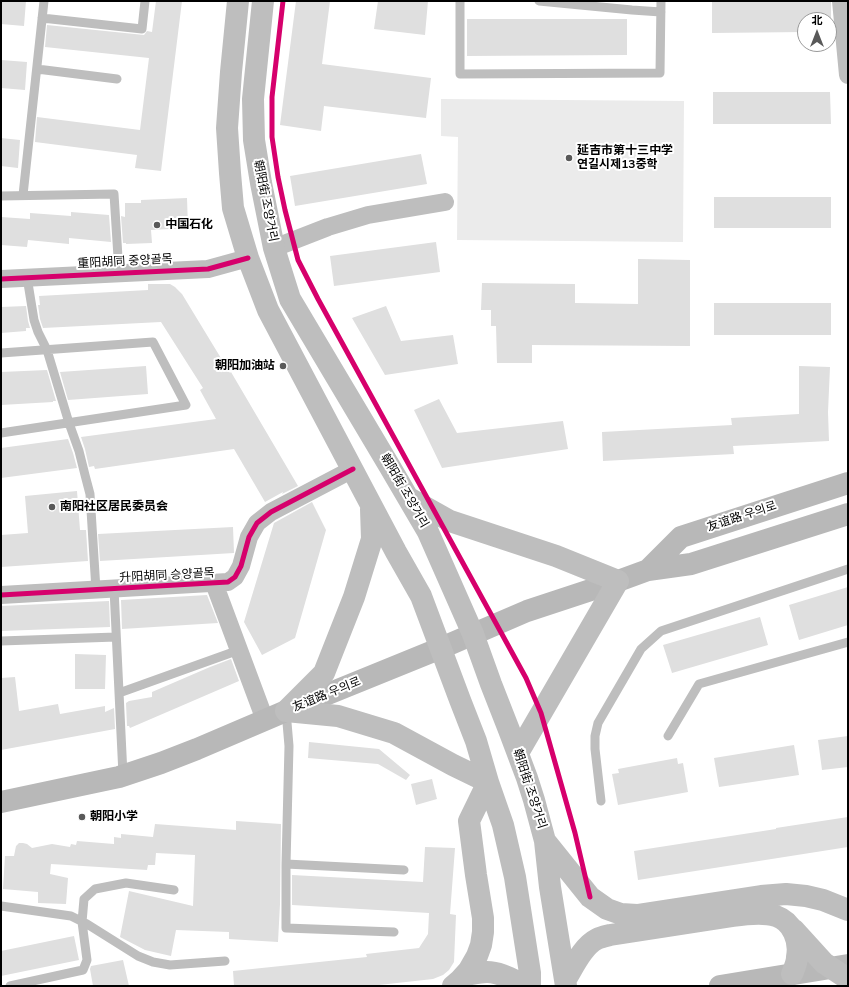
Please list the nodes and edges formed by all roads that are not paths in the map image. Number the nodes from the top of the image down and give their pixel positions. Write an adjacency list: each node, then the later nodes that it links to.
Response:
1 (44, 1): 10 (lane)
2 (145, 1): 10 (lane)
3 (238, 1): 18 (main road)
4 (263, 1): 17 (main road, 朝阳街 조양거리)
5 (460, 1): 9 (lane)
6 (539, 1): 9 (lane)
7 (661, 1): 9 (lane)
8 (841, 1): 12 (street)
9 (661, 12)
10 (42, 18): 11 (lane)
11 (36, 69): 13 (lane); 14 (lane)
12 (848, 75)
13 (117, 79)
14 (23, 195): 15 (lane); 19 (lane)
15 (1, 196)
16 (445, 202): 17 (street)
17 (274, 248): 28 (main road, 朝阳街 조양거리)
18 (248, 258): 19 (street, 重阳胡同 중양골목); 26 (main road)
19 (119, 273): 20 (street, 重阳胡同 중양골목)
20 (27, 277): 21 (street, 重阳胡同 중양골목); 22 (lane)
21 (1, 279)
22 (47, 350): 23 (lane); 24 (lane); 24 (lane)
23 (1, 353)
24 (69, 423): 25 (lane); 36 (lane)
25 (1, 433)
26 (353, 470): 29 (main road); 34 (street, 升阳胡同 승양골목)
27 (848, 483): 32 (main road, 友谊路 우의로)
28 (408, 497): 33 (main road); 38 (main road, 朝阳街 조양거리)
29 (371, 504): 42 (main road); 45 (main road)
30 (848, 514): 32 (main road, 友谊路 우의로)
31 (848, 569): 51 (lane)
32 (648, 570): 33 (main road, 友谊路 우의로)
33 (618, 581): 38 (main road, 友谊路 우의로); 48 (main road)
34 (214, 583): 35 (street, 升阳胡同 승양골목); 43 (street)
35 (114, 589): 36 (street, 升阳胡同 승양골목); 39 (lane)
36 (96, 590): 37 (street, 升阳胡同 승양골목)
37 (1, 595)
38 (473, 634): 42 (main road, 友谊路 우의로); 48 (main road, 朝阳街 조양거리)
39 (116, 636): 40 (lane); 44 (lane)
40 (1, 641)
41 (848, 642): 47 (lane)
42 (441, 648): 45 (main road, 友谊路 우의로); 50 (main road)
43 (239, 650): 44 (lane); 46 (street)
44 (119, 693): 49 (lane)
45 (286, 711): 46 (main road, 友谊路 우의로); 50 (main road); 54 (lane)
46 (265, 720): 49 (main road, 友谊路 우의로)
47 (668, 736)
48 (518, 753): 53 (main road, 朝阳街 조양거리)
49 (123, 775): 52 (main road, 友谊路 우의로)
50 (488, 782): 65 (main road); 68 (main road)
51 (602, 801)
52 (1, 802)
53 (546, 841): 58 (main road); 66 (main road, 朝阳街 조양거리)
54 (286, 864): 55 (lane); 61 (lane)
55 (404, 870)
56 (174, 890): 59 (lane)
57 (1, 906): 59 (lane)
58 (848, 910)
59 (82, 922): 62 (lane); 67 (lane)
60 (791, 928): 63 (main road); 64 (main road); 66 (main road)
61 (394, 932)
62 (225, 960)
63 (844, 973): 64 (main road)
64 (800, 980): 69 (main road)
65 (459, 981): 68 (main road)
66 (566, 982)
67 (10, 986)
68 (529, 986)
69 (720, 986)

